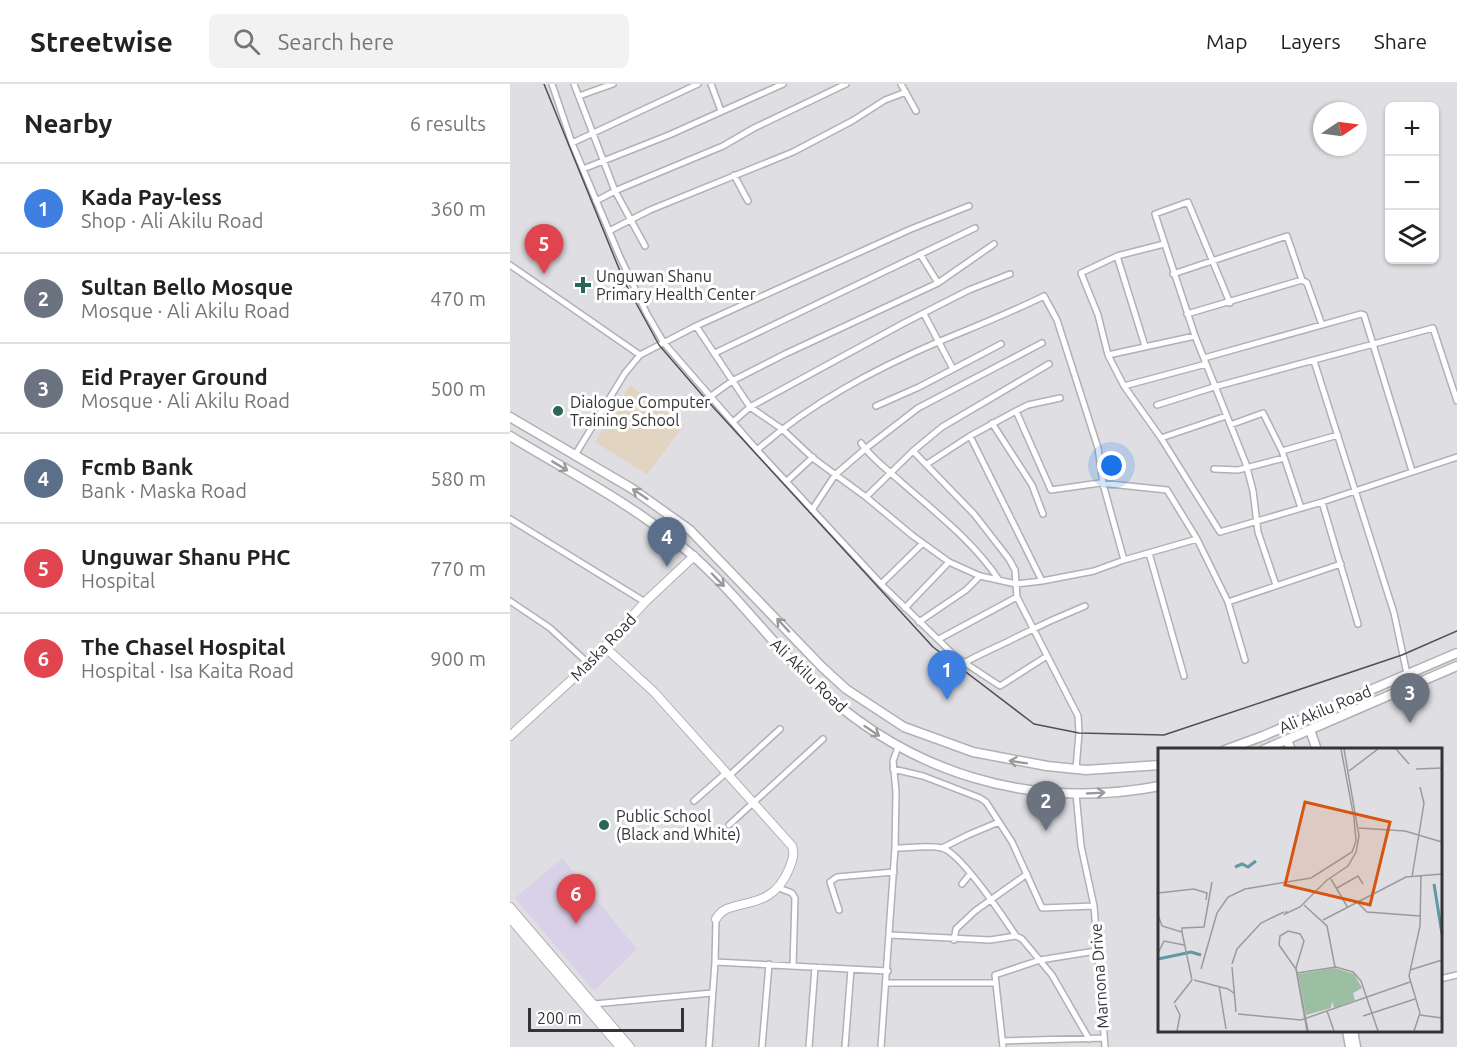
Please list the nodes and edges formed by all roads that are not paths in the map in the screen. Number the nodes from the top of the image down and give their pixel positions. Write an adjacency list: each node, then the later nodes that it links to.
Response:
1 (552, 84): 14 (street)
2 (573, 84): 10 (street)
3 (613, 84): 10 (street)
4 (698, 84): 13 (street)
5 (711, 84): 11 (street)
6 (783, 84): 11 (street)
7 (846, 84): 18 (street)
8 (901, 84): 9 (street)
9 (906, 92): 12 (street); 17 (street)
10 (579, 96): 13 (street)
11 (721, 111): 15 (street)
12 (916, 111)
13 (594, 133): 14 (street); 15 (street)
14 (572, 142): 16 (street)
15 (603, 161): 16 (street); 18 (street)
16 (583, 169): 19 (street)
17 (734, 176): 20 (street); 22 (street)
18 (615, 191): 19 (street); 22 (street)
19 (596, 201): 24 (street)
20 (748, 201)
21 (969, 206): 40 (street)
22 (630, 219): 24 (street); 27 (street)
23 (975, 228): 28 (street)
24 (609, 231): 43 (street)
25 (994, 244): 35 (street)
26 (1164, 244): 29 (street); 30 (street); 33 (street)
27 (645, 246)
28 (920, 254): 35 (street); 48 (street)
29 (1117, 256): 47 (street); 50 (street)
30 (1213, 260): 33 (street); 34 (street); 36 (street)
31 (510, 265): 49 (street)
32 (1011, 274): 37 (street)
33 (1173, 274): 38 (street)
34 (1302, 280): 36 (street); 39 (street)
35 (938, 283): 55 (street)
36 (1230, 303): 38 (street)
37 (924, 314): 42 (street); 63 (street)
38 (1188, 314): 41 (street)
39 (1322, 325): 46 (street); 51 (street)
40 (696, 327): 43 (street); 48 (street)
41 (1195, 336): 47 (street); 51 (street)
42 (939, 342): 54 (street); 70 (street); 90 (street)
43 (664, 343): 49 (street); 58 (street)
44 (1042, 343): 75 (street)
45 (1001, 344): 54 (street)
46 (1372, 344): 52 (street); 60 (street); 86 (street)
47 (1145, 346): 50 (street)
48 (715, 353): 55 (street)
49 (640, 355): 79 (street)
50 (1108, 355): 56 (street)
51 (1205, 361): 56 (street); 57 (street)
52 (1314, 361): 57 (street); 71 (street)
53 (1049, 364): 77 (street)
54 (953, 369): 62 (street)
55 (732, 381): 58 (street); 63 (street)
56 (1124, 386): 74 (street)
57 (1214, 387): 61 (street); 65 (street)
58 (711, 396): 67 (street)
59 (1060, 398): 64 (street)
60 (1457, 401)
61 (1156, 405)
62 (876, 406)
63 (750, 407): 67 (street); 70 (street)
64 (1016, 411): 68 (street); 90 (street)
65 (1226, 416): 69 (street); 74 (street)
66 (510, 417): 79 (main road, Ali Akilu Road)
67 (733, 422): 76 (street)
68 (992, 423): 73 (street); 96 (street)
69 (1230, 425): 78 (street); 84 (street)
70 (782, 429): 76 (street); 80 (street)
71 (1338, 435): 78 (street); 91 (street)
72 (510, 436): 102 (main road, Ali Akilu Road, one-way to 102)
73 (970, 436): 83 (street); 108 (street)
74 (1161, 438): 98 (street)
75 (863, 446): 87 (street); 88 (street)
76 (757, 450): 89 (street)
77 (913, 451): 83 (street); 87 (street)
78 (1282, 451): 82 (street)
79 (574, 455): 143 (main road, Ali Akilu Road, one-way to 79)
80 (813, 457): 88 (street); 89 (street)
81 (1457, 457): 86 (street)
82 (1284, 458): 84 (street); 94 (street)
83 (927, 464): 110 (street)
84 (1247, 467): 85 (street); 98 (street)
85 (1214, 469)
86 (1412, 471): 91 (street)
87 (891, 473): 92 (street); 107 (street)
88 (835, 476): 92 (street); 95 (street)
89 (787, 481): 95 (street)
90 (1102, 484): 99 (street); 103 (street)
91 (1355, 491): 93 (street); 129 (street)
92 (866, 497): 100 (street)
93 (1322, 502): 94 (street); 105 (street)
94 (1301, 508): 98 (street)
95 (812, 510): 109 (street)
96 (1043, 514)
97 (510, 519): 114 (street)
98 (1256, 521): 111 (street)
99 (1197, 539): 101 (street); 115 (street)
100 (923, 543): 104 (street); 109 (street)
101 (1149, 553): 103 (street); 130 (street)
102 (694, 556): 114 (street, Maska Road); 136 (main road, Ali Akilu Road, one-way to 136)
103 (1124, 560): 108 (street)
104 (949, 562): 106 (street); 117 (street)
105 (1341, 564): 111 (street); 119 (street)
106 (980, 576): 107 (street); 118 (street)
107 (999, 580): 110 (street)
108 (1042, 581): 110 (street)
109 (881, 584): 117 (street)
110 (1016, 584): 112 (street)
111 (1276, 585): 115 (street)
112 (1017, 597): 120 (street); 121 (street)
113 (510, 601): 127 (street)
114 (645, 602): 122 (street, Maska Road)
115 (1228, 602): 125 (street)
116 (1085, 606): 120 (street)
117 (904, 608): 118 (street)
118 (919, 622): 121 (street)
119 (1358, 624)
120 (1033, 627): 124 (street); 126 (street)
121 (939, 639): 126 (street)
122 (606, 648): 127 (street, Maska Road); 144 (street)
123 (1457, 652): 129 (main road, Ali Akilu Road)
124 (1047, 656): 126 (street); 143 (street)
125 (1245, 660)
126 (964, 663)
127 (589, 664): 133 (street, Maska Road)
128 (1457, 666): 132 (main road, Ali Akilu Road)
129 (1407, 674): 137 (main road, Ali Akilu Road)
130 (1184, 676)
131 (780, 729): 144 (street)
132 (1310, 730): 135 (main road, Ali Akilu Road); 140 (main road)
133 (510, 736)
134 (823, 739): 148 (street)
135 (1287, 740): 138 (main road, Ali Akilu Road); 139 (main road)
136 (898, 747): 142 (street); 146 (main road, Ali Akilu Road)
137 (1231, 748)
138 (1268, 748)
139 (1290, 748)
140 (1316, 748)
141 (1158, 765): 143 (main road, Ali Akilu Road)
142 (893, 769): 149 (street); 151 (street)
143 (1076, 769)
144 (729, 773): 147 (street); 148 (street)
145 (1158, 786): 146 (main road, Ali Akilu Road, one-way to 145)
146 (1076, 794): 159 (street, Marnona Drive)
147 (694, 801)
148 (753, 801): 150 (street); 157 (street)
149 (999, 822): 152 (street); 155 (street)
150 (729, 825)
151 (895, 848): 152 (street); 153 (street)
152 (942, 848): 154 (street)
153 (894, 872): 161 (street); 164 (street)
154 (970, 874): 156 (street); 158 (street)
155 (1027, 874): 158 (street); 159 (street)
156 (962, 884)
157 (779, 888): 163 (street); 171 (street)
158 (991, 899): 165 (street); 166 (street)
159 (1094, 906): 167 (street, Marnona Drive)
160 (510, 907): 175 (street)
161 (839, 910)
162 (510, 918): 175 (street)
163 (716, 919): 169 (street)
164 (890, 935): 166 (street); 174 (street)
165 (1016, 936): 166 (street); 168 (street)
166 (954, 940)
167 (1096, 951): 168 (street); 184 (street, Marnona Drive)
168 (1040, 960): 179 (street); 185 (street)
169 (715, 962): 170 (street); 180 (street)
170 (769, 964): 171 (street); 190 (street)
171 (793, 966): 172 (street)
172 (815, 967): 173 (street); 191 (street)
173 (851, 969): 174 (street); 192 (street)
174 (888, 971): 178 (street)
175 (563, 974): 181 (street); 187 (street)
176 (1457, 975): 177 (street)
177 (1442, 979)
178 (887, 983): 179 (street); 193 (street)
179 (996, 983): 186 (street)
180 (712, 993): 181 (street); 189 (street)
181 (594, 1004): 188 (street)
182 (1347, 1032): 195 (main road)
183 (1353, 1032): 196 (main road)
184 (1104, 1038): 185 (street); 194 (street, Marnona Drive)
185 (1089, 1039): 186 (street)
186 (1003, 1044)
187 (620, 1047)
188 (630, 1047)
189 (709, 1047)
190 (762, 1047)
191 (809, 1047)
192 (845, 1047)
193 (881, 1047)
194 (1105, 1047)
195 (1350, 1047)
196 (1356, 1047)

